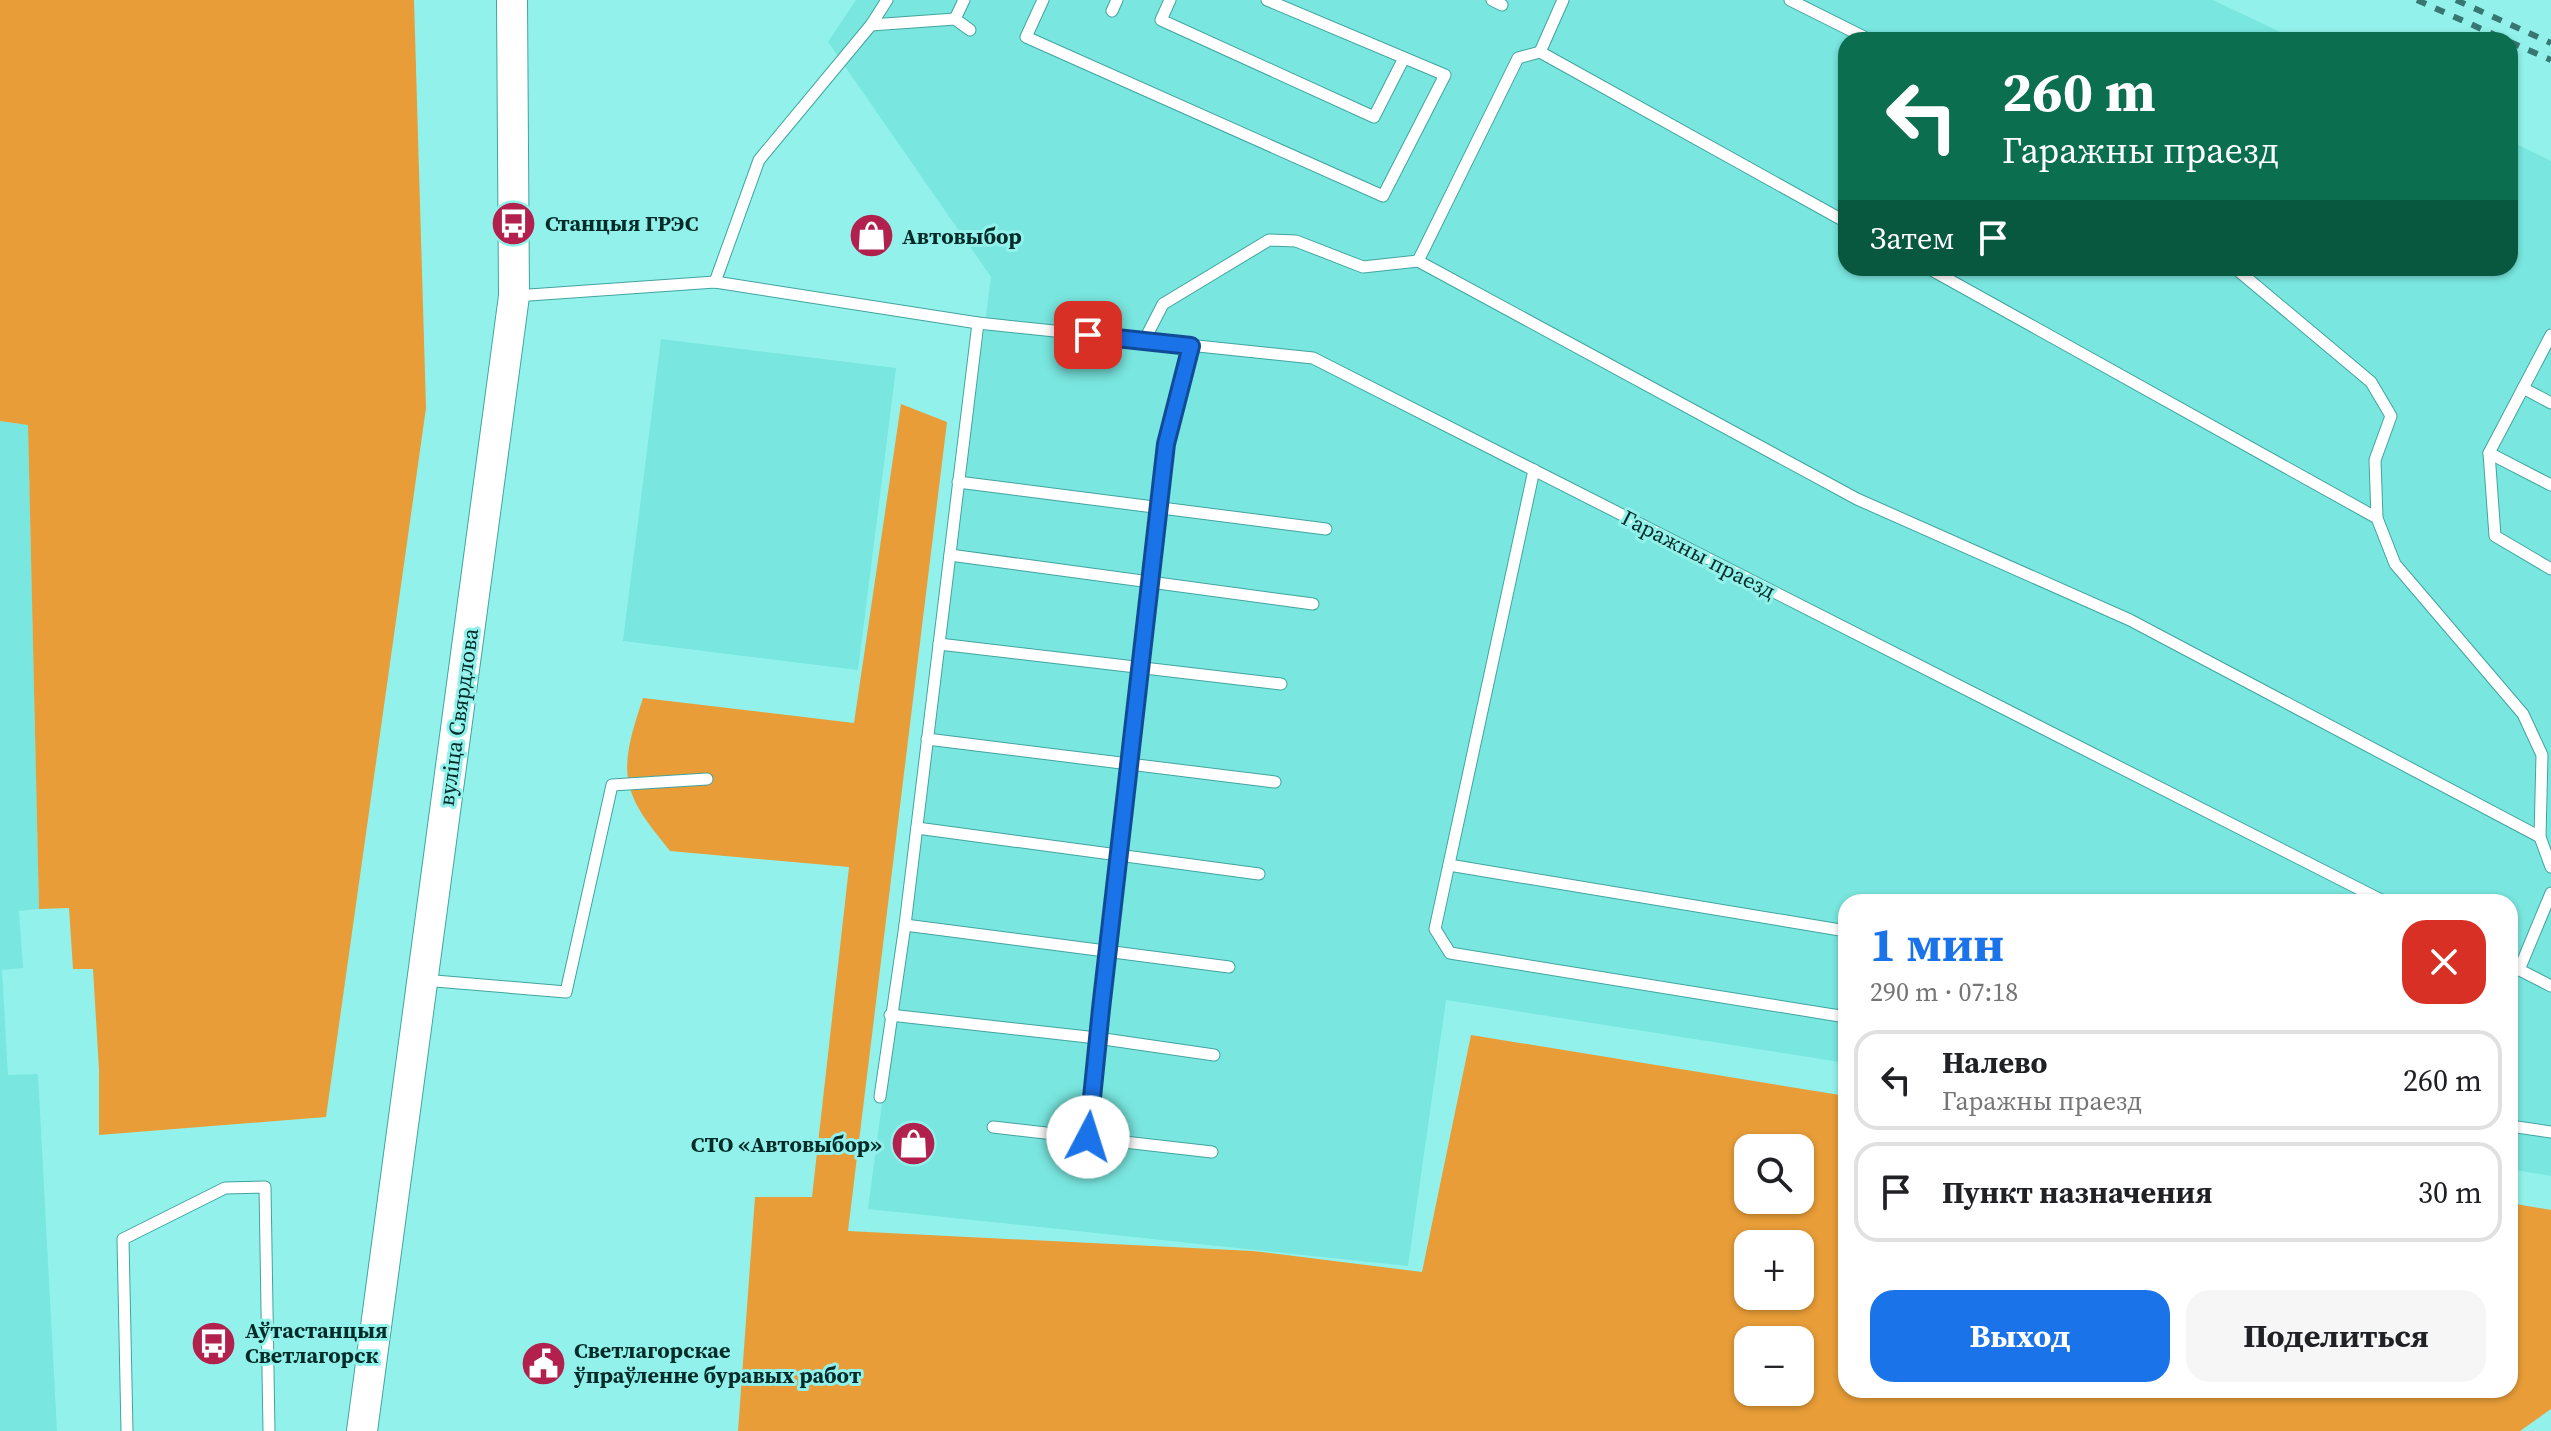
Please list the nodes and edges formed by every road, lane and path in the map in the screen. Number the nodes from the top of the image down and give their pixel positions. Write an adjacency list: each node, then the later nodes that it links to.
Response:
1 (512, 0): 20 (main road, вуліца Свярдлова)
2 (887, 0): 10 (lane)
3 (964, 0): 9 (lane)
4 (1043, 0): 14 (lane)
5 (1170, 0): 14 (lane)
6 (1267, 0): 14 (lane)
7 (1563, 0): 13 (lane)
8 (1790, 0): 12 (lane)
9 (955, 19): 10 (lane); 11 (lane)
10 (871, 25): 19 (lane)
11 (970, 30)
12 (1854, 32)
13 (1540, 52): 15 (lane); 16 (lane)
14 (1404, 58)
15 (1838, 218)
16 (1418, 261): 23 (lane); 46 (lane)
17 (1942, 276): 32 (lane)
18 (2245, 276): 32 (lane)
19 (715, 282): 20 (lane, Гаражны праезд); 21 (lane, Гаражны праезд)
20 (514, 296): 59 (main road, вуліца Свярдлова)
21 (978, 323): 23 (lane, Гаражны праезд); 29 (lane)
22 (2551, 335): 25 (lane)
23 (1144, 341): 24 (lane, Гаражны праезд)
24 (1191, 346): 28 (lane, Гаражны праезд); 31 (lane)
25 (2523, 388): 26 (lane); 27 (lane)
26 (2551, 403)
27 (2489, 453): 30 (lane); 35 (lane)
28 (1534, 470): 48 (lane); 52 (lane, Гаражны праезд)
29 (958, 482): 31 (lane); 34 (lane)
30 (2551, 485)
31 (1159, 508): 33 (lane); 36 (lane)
32 (2377, 518): 46 (lane)
33 (1326, 529)
34 (950, 555): 36 (lane); 38 (lane)
35 (2551, 569)
36 (1150, 582): 37 (lane); 39 (lane)
37 (1313, 604)
38 (939, 644): 39 (lane); 41 (lane)
39 (1140, 668): 40 (lane); 42 (lane)
40 (1281, 684)
41 (927, 739): 42 (lane); 45 (lane)
42 (1129, 764): 44 (lane); 47 (lane)
43 (707, 779): 59 (lane)
44 (1275, 782)
45 (917, 828): 47 (lane); 53 (lane)
46 (2540, 837): 49 (lane)
47 (1118, 855): 50 (lane); 55 (lane)
48 (1449, 865): 54 (lane); 62 (lane)
49 (2551, 867)
50 (1259, 874)
51 (2551, 893): 56 (lane)
52 (2369, 894)
53 (905, 925): 55 (lane); 61 (lane)
54 (1838, 930)
55 (1107, 951): 57 (lane); 63 (lane)
56 (2518, 959)
57 (1229, 967)
58 (2518, 969): 60 (lane)
59 (423, 980): 73 (main road, вуліца Свярдлова)
60 (2551, 986)
61 (890, 1015): 63 (lane); 65 (lane)
62 (1838, 1016)
63 (1097, 1038): 64 (lane); 69 (lane)
64 (1214, 1055)
65 (880, 1097)
66 (993, 1127): 69 (lane)
67 (2518, 1127): 68 (lane)
68 (2551, 1132)
69 (1088, 1137): 70 (lane)
70 (1212, 1152)
71 (127, 1431): 72 (lane)
72 (269, 1431)
73 (362, 1431)

